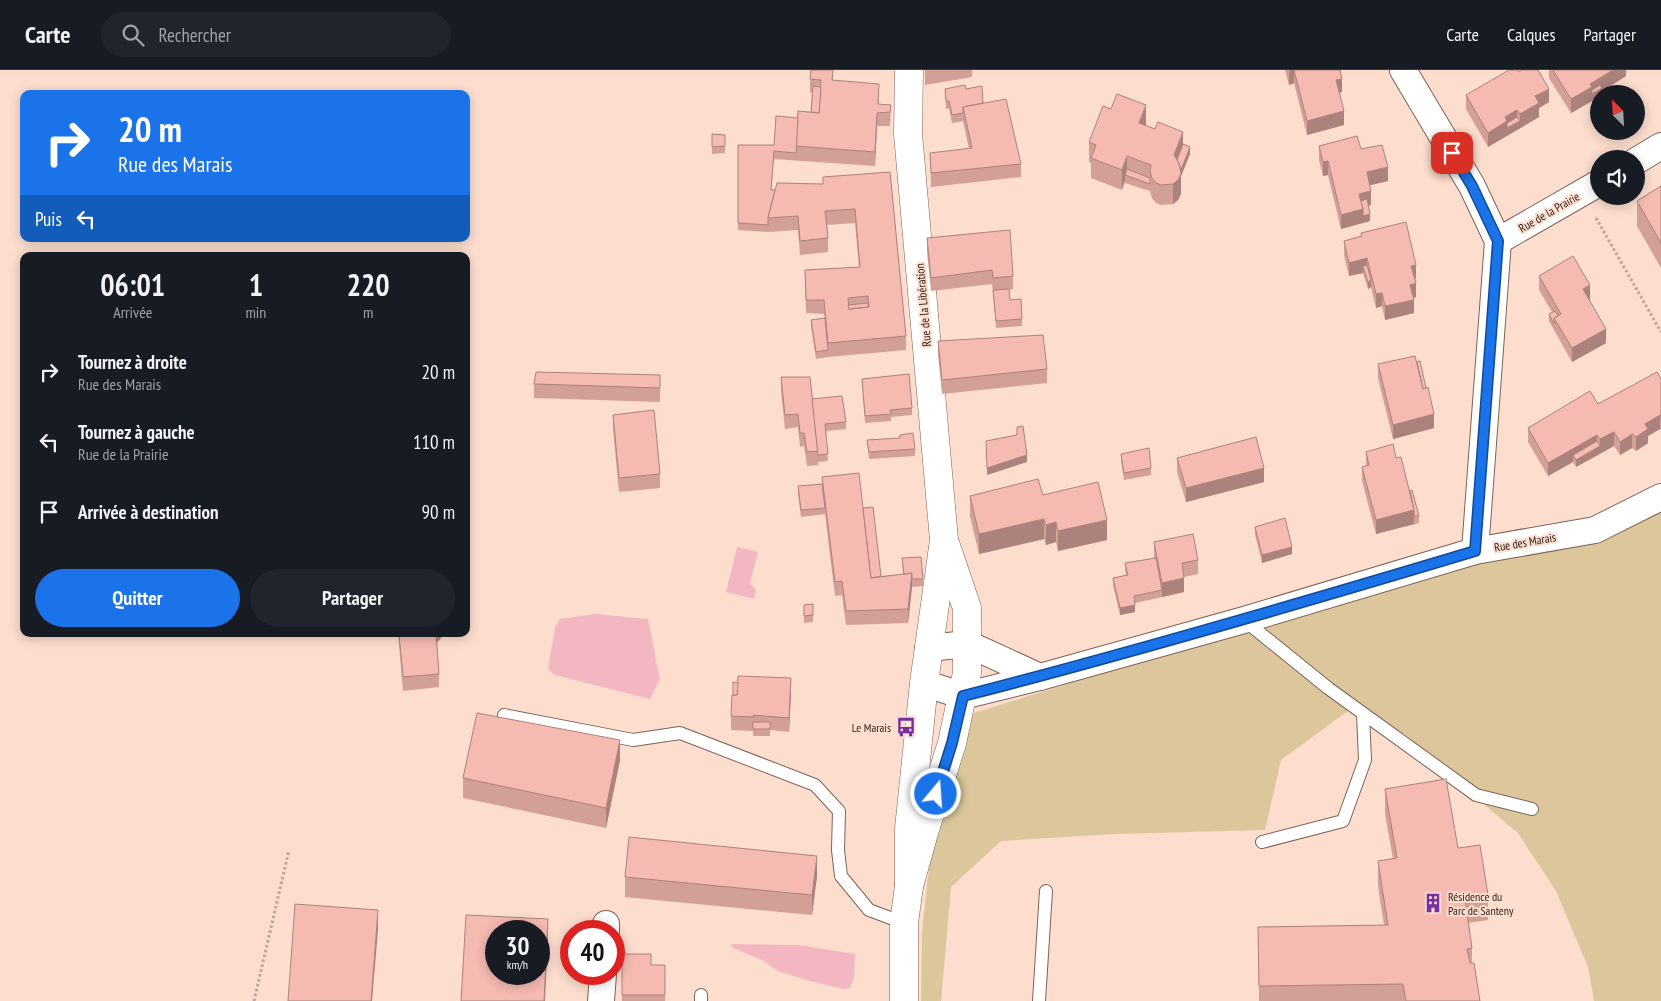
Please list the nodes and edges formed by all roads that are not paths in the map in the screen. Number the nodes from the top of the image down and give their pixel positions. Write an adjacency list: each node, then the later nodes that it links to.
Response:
1 (909, 70): 8 (street, Rue de la Libération)
2 (1403, 70): 6 (street)
3 (1661, 146): 4 (street)
4 (1645, 156)
5 (1590, 188): 6 (street, Rue de la Prairie)
6 (1498, 241): 9 (street)
7 (1661, 497): 9 (street, Rue des Marais)
8 (944, 540): 11 (street, Rue de la Libération); 12 (street, Rue de la Libération)
9 (1475, 551): 10 (street, Rue des Marais)
10 (1244, 620): 13 (street, Rue des Marais); 16 (lane)
11 (968, 644): 12 (street); 13 (street); 15 (street, Rue de la Libération)
12 (928, 648): 14 (street, Rue de la Libération)
13 (1040, 677): 15 (street, Rue des Marais)
14 (924, 683): 15 (street); 20 (street, Rue de la Libération)
15 (963, 696): 20 (street, Rue de la Libération)
16 (1362, 714): 18 (lane); 19 (lane)
17 (504, 715): 22 (lane)
18 (1532, 808)
19 (1262, 842)
20 (910, 886): 22 (street, Rue de la Libération)
21 (1046, 891): 26 (lane)
22 (904, 923): 25 (street, Rue de la Libération)
23 (603, 985): 24 (street)
24 (602, 1001)
25 (904, 1001)
26 (1039, 1001)

